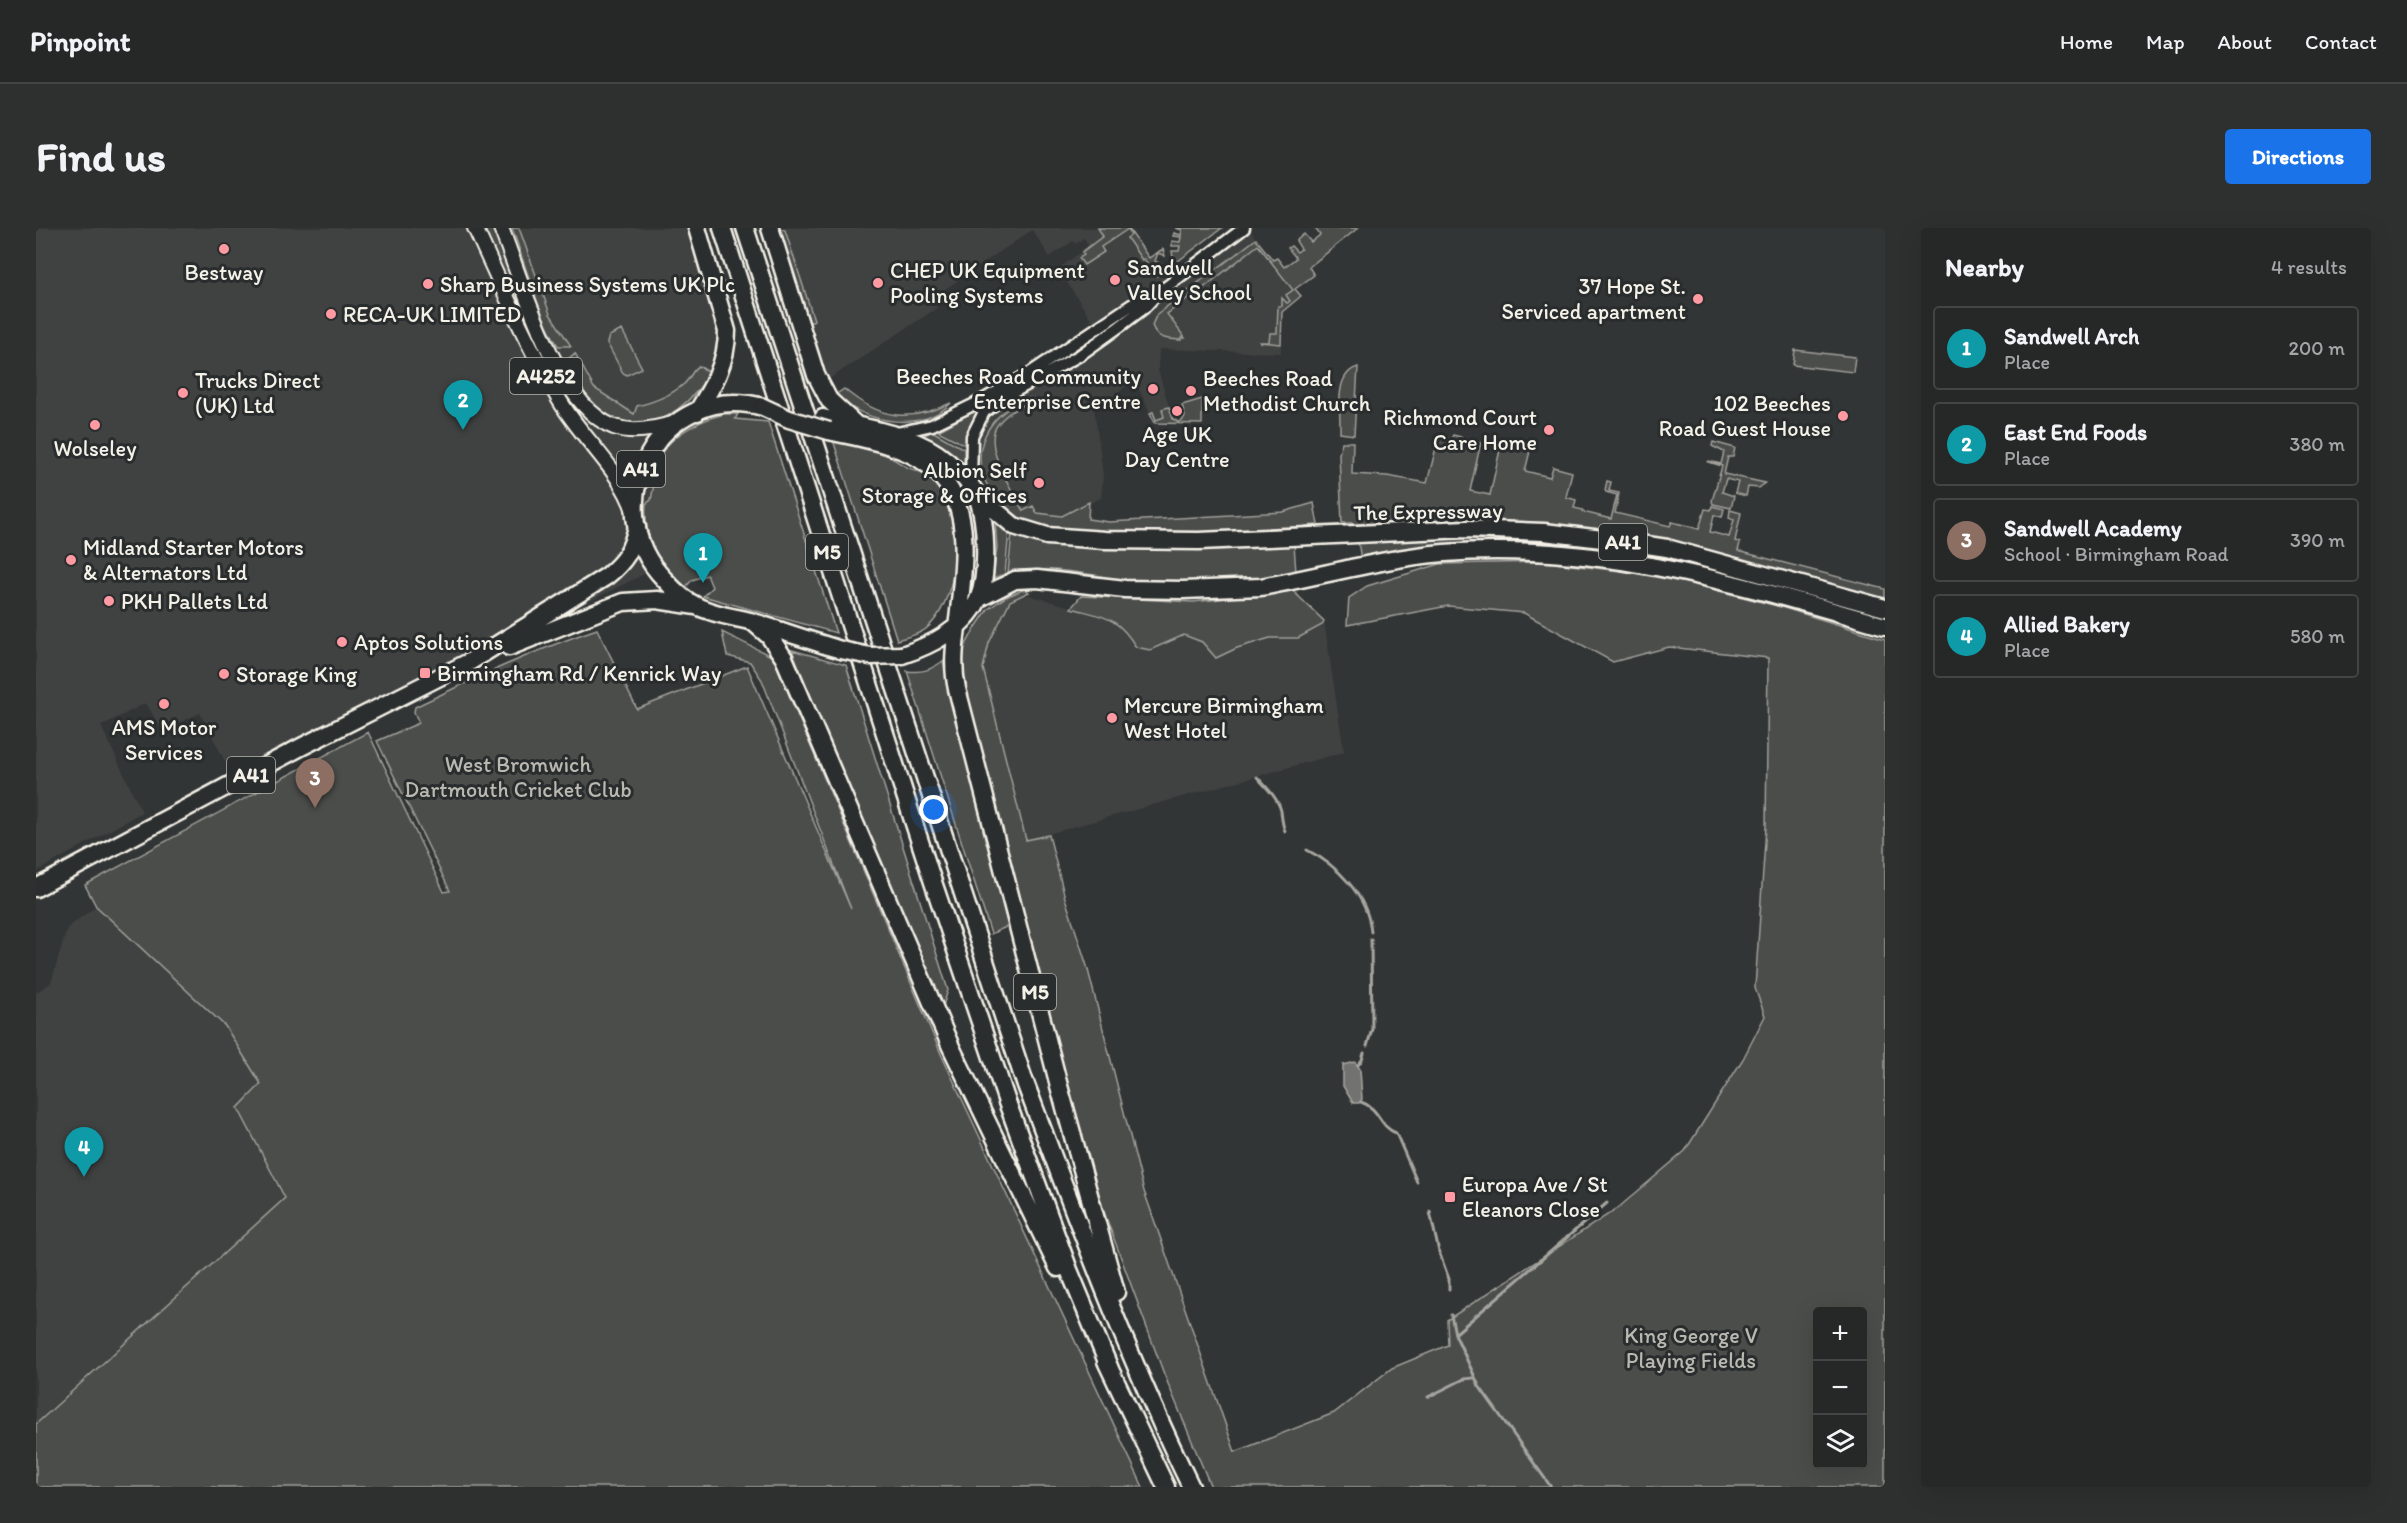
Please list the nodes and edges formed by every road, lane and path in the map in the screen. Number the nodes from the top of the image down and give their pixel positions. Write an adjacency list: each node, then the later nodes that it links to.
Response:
1 (476, 228): 15 (main road, A4252)
2 (501, 228): 10 (main road, A4252)
3 (697, 228): 9 (highway)
4 (722, 228): 25 (highway, M5)
5 (745, 228): 24 (highway, M5)
6 (770, 228): 12 (highway)
7 (1244, 228): 8 (street)
8 (1157, 294): 13 (street); 14 (street)
9 (697, 412): 10 (highway, A41); 11 (highway, A41, bridge)
10 (677, 423): 15 (highway, A41)
11 (826, 425): 12 (highway, A41); 20 (highway)
12 (857, 426): 13 (highway, A41)
13 (892, 434): 14 (highway, A41)
14 (973, 490): 16 (highway, A41); 18 (highway, The Expressway / A41)
15 (636, 520): 17 (highway, A41); 22 (highway, A41)
16 (978, 599): 20 (highway, A41); 21 (highway, The Expressway / A41)
17 (697, 606): 19 (highway, A41); 22 (highway, A41)
18 (1885, 608)
19 (754, 622): 20 (highway, A41, bridge); 25 (highway, M5)
20 (958, 625): 24 (highway, M5)
21 (1885, 626)
22 (471, 661): 23 (highway, A41)
23 (36, 888)
24 (1132, 1357): 27 (highway, M5)
25 (1110, 1369): 26 (highway, M5)
26 (1166, 1487)
27 (1191, 1487)

